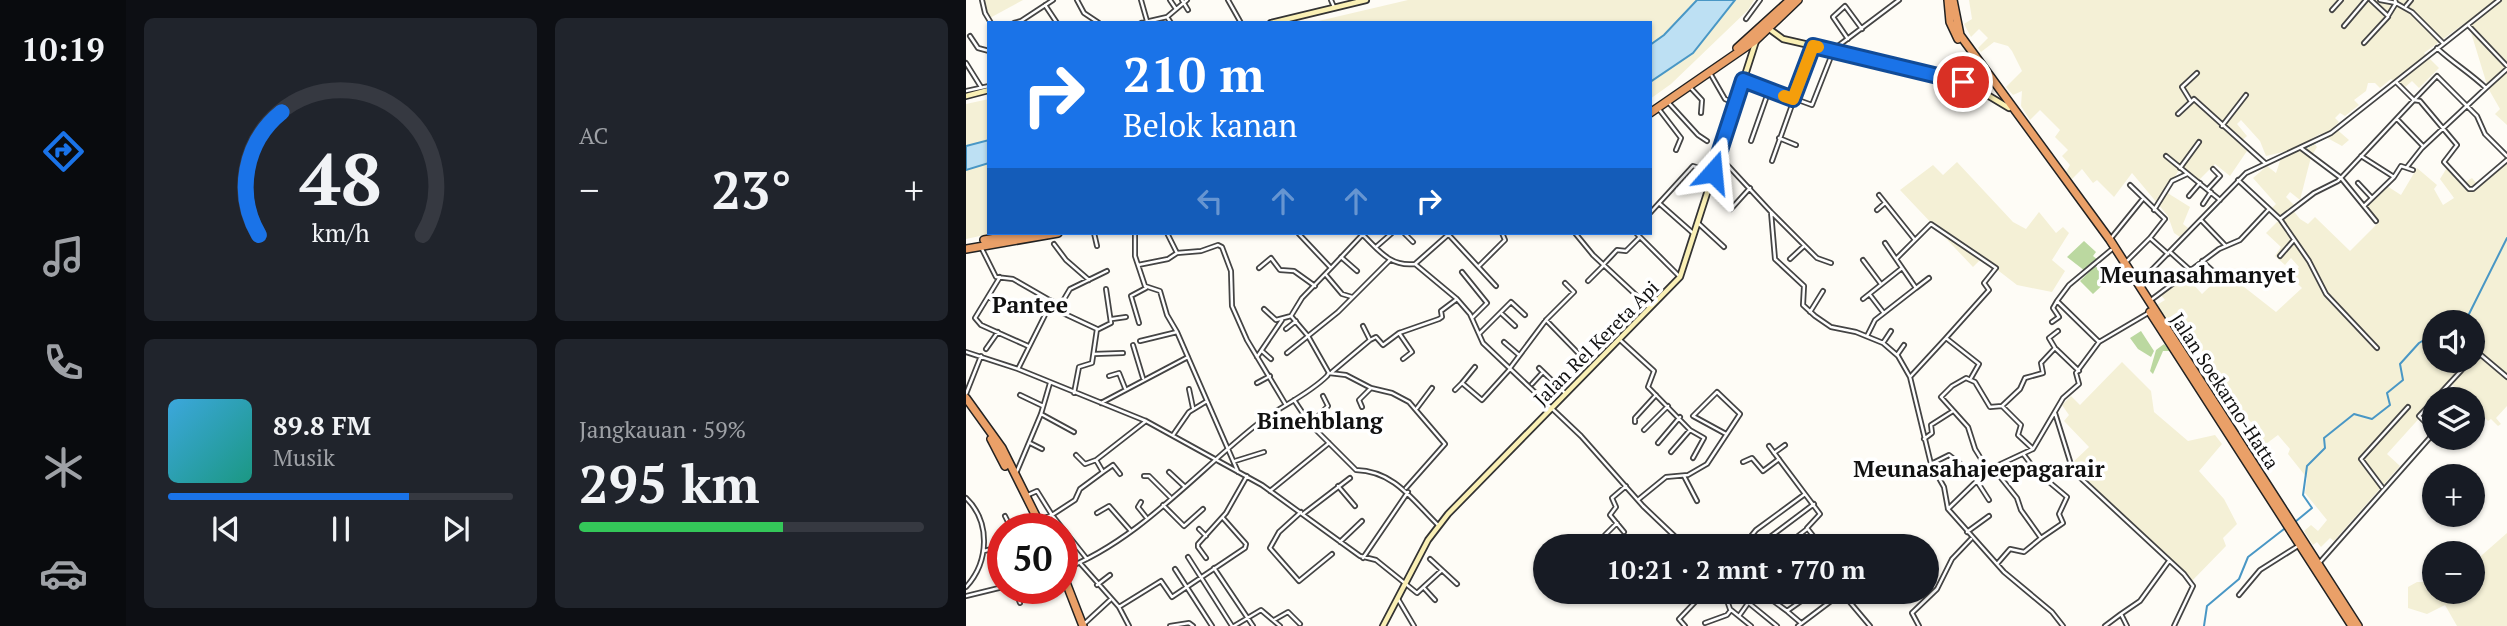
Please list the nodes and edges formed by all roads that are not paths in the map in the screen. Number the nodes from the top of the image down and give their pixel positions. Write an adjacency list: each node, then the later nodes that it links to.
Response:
1 (982, 0): 31 (street)
2 (1053, 0): 22 (street)
3 (1077, 0): 34 (street)
4 (1141, 0): 35 (street)
5 (1170, 0): 25 (street)
6 (1228, 0): 37 (street)
7 (1331, 0): 24 (street)
8 (1366, 0): 24 (main road)
9 (1760, 0): 30 (street)
10 (1790, 0): 21 (highway)
11 (1798, 0): 41 (highway)
12 (1898, 0): 42 (street)
13 (1951, 0): 74 (highway, Jalan Soekarno-Hatta); 88 (highway, Jalan Soekarno-Hatta)
14 (2341, 0): 27 (street)
15 (2368, 0): 28 (street); 40 (street)
16 (2379, 0): 20 (street)
17 (2412, 0): 23 (street)
18 (2499, 0): 39 (street)
19 (1184, 1): 25 (street); 26 (street)
20 (2396, 2): 23 (street); 28 (street)
21 (1780, 3): 60 (highway)
22 (1045, 5): 32 (street); 33 (street)
23 (2406, 6): 47 (street)
24 (1334, 8): 38 (main road)
25 (1176, 9): 29 (street)
26 (1188, 10)
27 (2332, 10)
28 (2388, 16): 46 (street)
29 (1167, 17): 35 (street); 36 (street)
30 (1746, 19)
31 (991, 21)
32 (1023, 21)
33 (1056, 21)
34 (1097, 21)
35 (1146, 21)
36 (1170, 21)
37 (1240, 21)
38 (1279, 21)
39 (2467, 24): 47 (street); 55 (street)
40 (2344, 26)
41 (1768, 28): 45 (highway); 48 (main road)
42 (1863, 29): 44 (street); 44 (street)
43 (970, 36): 50 (street)
44 (1847, 39): 51 (street)
45 (1756, 40): 52 (highway); 53 (main road, Jalan Rel Kereta Api)
46 (2364, 43)
47 (2443, 43): 49 (street)
48 (1813, 46): 51 (main road); 68 (street)
49 (2438, 49): 59 (street); 64 (street)
50 (987, 50)
51 (1833, 51): 68 (street); 74 (main road)
52 (1740, 52): 53 (main road); 56 (highway)
53 (1749, 58): 58 (main road, Jalan Rel Kereta Api)
54 (966, 63): 61 (street)
55 (2507, 68): 64 (street)
56 (1710, 73): 60 (highway); 72 (street)
57 (2197, 73): 69 (street)
58 (1743, 80): 65 (street); 72 (main road, Jalan Rel Kereta Api)
59 (2396, 82): 70 (street); 87 (street)
60 (1686, 86): 71 (highway); 75 (highway); 76 (street)
61 (982, 87): 62 (street); 66 (street)
62 (987, 88)
63 (987, 88): 66 (main road)
64 (2486, 88): 73 (street)
65 (1769, 90): 68 (street); 83 (street)
66 (966, 93)
67 (2246, 95): 79 (street)
68 (1793, 99): 81 (street)
69 (2190, 100): 77 (street); 79 (street)
70 (2414, 100): 73 (street); 78 (street); 80 (street)
71 (1667, 101): 75 (highway); 82 (street)
72 (1736, 104): 91 (main road, Jalan Rel Kereta Api)
73 (2467, 106): 80 (street); 93 (street)
74 (2008, 108): 88 (highway, Jalan Soekarno-Hatta)
75 (1653, 110): 89 (street)
76 (1701, 113)
77 (2178, 114)
78 (2397, 119): 86 (street); 90 (street)
79 (2222, 126): 95 (street)
80 (2443, 130): 86 (street); 93 (street)
81 (1779, 138): 85 (street); 94 (street)
82 (1707, 141)
83 (1751, 141)
84 (2199, 142): 97 (street)
85 (1796, 145)
86 (2423, 146): 96 (street)
87 (2301, 148): 95 (street); 103 (street)
88 (2041, 149): 147 (highway, Jalan Soekarno-Hatta); 159 (highway, Jalan Soekarno-Hatta)
89 (1676, 150)
90 (2360, 155): 102 (street); 103 (street)
91 (1719, 156): 100 (main road, Jalan Rel Kereta Api); 108 (street)
92 (2166, 156): 97 (street)
93 (2507, 158)
94 (1772, 161)
95 (2265, 163): 104 (street)
96 (2407, 167): 99 (street); 102 (street)
97 (2180, 168): 101 (street)
98 (2213, 169): 109 (street)
99 (2413, 170)
100 (1713, 172): 116 (street); 128 (main road, Jalan Rel Kereta Api)
101 (2187, 174): 105 (street); 122 (street)
102 (2394, 177): 112 (street)
103 (2341, 178): 118 (street); 125 (street)
104 (2239, 181): 114 (street); 120 (street)
105 (2200, 183): 109 (street); 111 (street)
106 (2358, 183): 112 (street)
107 (2130, 185): 113 (street)
108 (1750, 188): 119 (street); 124 (street)
109 (2210, 190): 114 (street); 117 (street)
110 (1879, 195): 115 (street)
111 (2189, 196)
112 (2372, 198): 118 (street)
113 (2142, 200): 122 (street); 147 (street)
114 (2220, 200): 126 (street)
115 (1885, 203): 121 (street); 146 (street)
116 (1660, 204): 123 (street); 129 (street)
117 (2203, 204)
118 (2365, 205): 127 (street)
119 (1731, 209)
120 (2269, 209): 125 (street); 156 (street)
121 (1877, 210)
122 (2154, 210): 145 (street)
123 (1652, 211)
124 (1771, 212): 155 (street); 212 (street)
125 (2280, 219): 148 (street)
126 (2202, 221): 156 (street); 161 (street)
127 (2376, 221)
128 (1698, 223): 129 (main road, Jalan Rel Kereta Api); 157 (street)
129 (1694, 234): 185 (main road, Jalan Rel Kereta Api)
130 (1017, 235): 153 (highway)
131 (1045, 235): 152 (highway)
132 (1094, 235): 154 (street)
133 (1135, 235): 172 (street)
134 (1168, 235): 160 (street)
135 (1300, 235): 176 (street)
136 (1361, 235): 163 (street)
137 (1363, 235): 158 (street)
138 (1390, 235): 158 (street)
139 (1406, 235): 149 (street)
140 (1447, 235): 171 (street)
141 (1451, 235): 174 (street)
142 (1503, 235): 174 (street)
143 (1577, 235): 173 (street)
144 (1640, 237): 173 (street); 185 (street)
145 (2150, 238): 161 (street); 170 (street)
146 (1915, 240): 165 (street); 238 (street)
147 (2110, 240): 170 (highway, Jalan Soekarno-Hatta)
148 (2294, 241): 162 (street); 249 (street)
149 (1413, 242)
150 (1885, 243): 165 (street)
151 (1054, 244): 187 (street)
152 (981, 245): 153 (highway); 184 (street)
153 (966, 246)
154 (1097, 246)
155 (1804, 246): 164 (street); 169 (street)
156 (2225, 246): 168 (street)
157 (1724, 247)
158 (1375, 248): 166 (street)
159 (2110, 250): 195 (highway, Jalan Soekarno-Hatta); 203 (street)
160 (1177, 253): 172 (street); 261 (street)
161 (2170, 253): 178 (street); 195 (street)
162 (2280, 256)
163 (1341, 257): 176 (street); 180 (street)
164 (1790, 259)
165 (1896, 259): 177 (street)
166 (1390, 260): 171 (street); 200 (street)
167 (1863, 260): 190 (street)
168 (2202, 261): 178 (street); 182 (street)
169 (1831, 263)
170 (2124, 263): 195 (highway, Jalan Soekarno-Hatta)
171 (1415, 264): 201 (street)
172 (1138, 265): 193 (street)
173 (1604, 265): 188 (street); 210 (street)
174 (1479, 266): 192 (street)
175 (1259, 268): 191 (street)
176 (1331, 268): 183 (street)
177 (1902, 268): 190 (street); 194 (street)
178 (2190, 270): 205 (street)
179 (1107, 271): 187 (street)
180 (1357, 271)
181 (1462, 272): 219 (street)
182 (2216, 274)
183 (1326, 275): 191 (street); 200 (street)
184 (1000, 277): 199 (street); 204 (street)
185 (1680, 277): 210 (main road, Jalan Rel Kereta Api)
186 (1929, 278): 194 (street)
187 (1089, 280): 207 (street)
188 (1588, 281)
189 (1565, 283): 222 (street)
190 (1881, 284): 198 (street)
191 (1315, 286): 217 (street)
192 (1496, 286)
193 (1147, 288): 225 (street); 233 (street)
194 (1916, 288): 213 (street)
195 (2138, 288): 205 (highway, Jalan Soekarno-Hatta); 215 (highway, Jalan Soekarno-Hatta)
196 (1106, 289): 220 (street)
197 (1824, 291): 212 (street)
198 (1869, 294): 202 (street); 213 (street)
199 (988, 297): 206 (street); 232 (street)
200 (1352, 297): 236 (street)
201 (1457, 299): 219 (street); 234 (street)
202 (1863, 299)
203 (2057, 301): 224 (street); 243 (street)
204 (1052, 302): 207 (street); 208 (street)
205 (2149, 302): 279 (highway, Jalan Soekarno-Hatta)
206 (1008, 305)
207 (1060, 306): 211 (street)
208 (1049, 307): 211 (street); 247 (street)
209 (1264, 309): 221 (street)
210 (1650, 309): 239 (main road, Jalan Rel Kereta Api)
211 (1056, 312): 229 (street)
212 (1810, 312): 237 (street)
213 (1883, 312): 237 (street)
214 (1502, 313): 216 (street); 227 (street); 235 (street)
215 (2150, 313): 243 (street); 279 (highway, Jalan Soekarno-Hatta)
216 (1525, 314)
217 (1292, 316): 221 (street); 223 (street)
218 (1126, 317): 220 (street)
219 (1472, 318): 235 (street)
220 (1111, 319): 229 (street)
221 (1282, 320): 251 (street)
222 (1546, 320): 256 (street); 257 (street)
223 (1296, 321): 228 (street); 236 (street)
224 (2052, 322)
225 (1139, 323)
226 (1363, 326): 240 (street)
227 (1515, 326)
228 (1286, 329)
229 (1097, 330): 255 (street)
230 (1891, 331): 244 (street)
231 (2058, 331): 248 (street)
232 (998, 332): 247 (street); 250 (street)
233 (1177, 332): 241 (street); 260 (street)
234 (1399, 333): 240 (street); 264 (street)
235 (1478, 335): 268 (street)
236 (1308, 336): 254 (street); 271 (street)
237 (1867, 336): 244 (street)
238 (1946, 338): 275 (street); 278 (street)
239 (1619, 339): 292 (main road, Jalan Rel Kereta Api); 294 (street)
240 (1370, 340): 271 (street)
241 (1140, 341)
242 (1504, 342): 256 (street)
243 (2099, 342): 269 (street)
244 (1883, 344): 258 (street)
245 (1133, 345): 277 (street)
246 (1904, 345): 258 (street)
247 (1028, 346): 267 (street)
248 (2055, 348): 269 (street); 305 (street)
249 (2377, 348)
250 (986, 349)
251 (1262, 351): 261 (street); 263 (street)
252 (966, 352): 259 (street)
253 (1123, 353): 255 (street)
254 (1287, 353)
255 (1094, 354): 291 (street)
256 (1519, 355): 268 (street)
257 (1580, 355)
258 (1897, 355): 275 (street)
259 (981, 356): 267 (street); 295 (street)
260 (1188, 357): 277 (street); 299 (street)
261 (1258, 357): 274 (street)
262 (2485, 358): 276 (street)
263 (1271, 359)
264 (1403, 359)
265 (1475, 367): 282 (street)
266 (1539, 368): 270 (street)
267 (1018, 369): 280 (street)
268 (1510, 369): 282 (street); 310 (street)
269 (2079, 371): 312 (street)
270 (1543, 372): 283 (street); 284 (street)
271 (1330, 373): 287 (street); 298 (street)
272 (2460, 373): 285 (street)
273 (1109, 376): 286 (street)
274 (1270, 376): 281 (street); 302 (street)
275 (1910, 377): 323 (street)
276 (2507, 377)
277 (1143, 378): 286 (street)
278 (1971, 378): 305 (street); 311 (street)
279 (2199, 382): 391 (highway, Jalan Soekarno-Hatta)
280 (1050, 383): 291 (street); 304 (street)
281 (1257, 383)
282 (1462, 383): 290 (street)
283 (1532, 384)
284 (1557, 385): 292 (street); 297 (street)
285 (2446, 387)
286 (1125, 388): 300 (street)
287 (1371, 388): 306 (street); 309 (street)
288 (1432, 388): 309 (street)
289 (1189, 389): 308 (street)
290 (1455, 390)
291 (1074, 393): 300 (street)
292 (1566, 394): 310 (main road, Jalan Rel Kereta Api)
293 (1020, 395): 304 (street)
294 (1656, 395): 303 (street); 316 (street)
295 (966, 396): 350 (highway)
296 (1322, 396): 317 (street)
297 (1545, 397)
298 (1294, 400): 302 (street); 317 (street)
299 (1208, 401): 308 (street); 331 (street)
300 (1101, 403): 315 (street)
301 (966, 405): 363 (highway)
302 (1286, 405): 331 (street)
303 (1668, 405): 314 (street); 318 (street)
304 (1043, 406): 313 (street)
305 (2002, 406): 332 (street)
306 (1362, 407)
307 (2408, 407): 359 (street)
308 (1193, 408): 322 (street)
309 (1417, 408): 360 (street)
310 (1552, 408): 358 (street); 385 (main road, Jalan Rel Kereta Api)
311 (1953, 411): 323 (street); 345 (street)
312 (2054, 413): 332 (street); 412 (street)
313 (1041, 414): 320 (street); 324 (street)
314 (1679, 418): 319 (street); 326 (street)
315 (1146, 421): 322 (street); 341 (street)
316 (1635, 422)
317 (1310, 424): 325 (street)
318 (1644, 430)
319 (1690, 430): 334 (street); 338 (street)
320 (1074, 432)
321 (1726, 433): 321 (street); 352 (street)
322 (1173, 435): 339 (street)
323 (1924, 439): 344 (street)
324 (1030, 443): 330 (street); 350 (street)
325 (1329, 443): 360 (street); 361 (street)
326 (1658, 443)
327 (1785, 445): 335 (street)
328 (2422, 445): 359 (street)
329 (1769, 446): 335 (street)
330 (1042, 449)
331 (1228, 449): 339 (street); 342 (street)
332 (2033, 449): 337 (street)
333 (1264, 452): 342 (street)
334 (1671, 453)
335 (1774, 453): 340 (street)
336 (1076, 455): 341 (street)
337 (2024, 455): 345 (street); 399 (street)
338 (1693, 458)
339 (1216, 459): 348 (street); 356 (street)
340 (1779, 459): 343 (street); 362 (street)
341 (1096, 460): 346 (street)
342 (1235, 461): 348 (street)
343 (1743, 462)
344 (1931, 464): 355 (street); 374 (street)
345 (1990, 468): 355 (street); 399 (street)
346 (1103, 472): 349 (street); 377 (street)
347 (1169, 472): 356 (street)
348 (1238, 472): 351 (street)
349 (1120, 474)
350 (1015, 475): 363 (highway)
351 (1247, 476): 361 (street); 382 (street)
352 (1684, 476): 366 (street); 368 (street)
353 (1144, 477): 364 (street)
354 (1350, 478): 357 (street)
355 (1977, 480): 367 (street); 374 (street)
356 (1184, 486): 364 (street)
357 (1338, 486): 372 (street); 379 (street)
358 (1626, 486): 366 (street); 384 (street)
359 (2383, 488): 415 (street)
360 (1407, 490): 385 (street); 409 (street)
361 (1270, 491): 379 (street)
362 (1805, 494): 371 (street); 394 (street)
363 (1023, 497): 375 (highway); 376 (street)
364 (1170, 497): 370 (street)
365 (966, 498): 405 (street)
366 (1638, 499): 393 (street)
367 (1989, 500)
368 (1697, 501)
369 (1141, 502): 381 (street)
370 (1162, 504): 373 (street); 381 (street)
371 (1814, 504): 387 (street); 395 (street)
372 (1355, 506)
373 (1203, 509)
374 (1948, 509): 390 (street)
375 (1032, 513)
376 (1051, 513)
377 (1055, 513)
378 (1097, 513): 388 (street)
379 (1302, 513): 401 (street); 406 (street)
380 (1989, 516): 390 (street)
381 (1146, 517): 388 (street)
382 (1223, 518): 398 (street); 416 (street)
383 (1362, 521): 401 (street)
384 (1617, 523): 389 (street); 392 (street)
385 (1439, 526): 421 (main road, Jalan Rel Kereta Api)
386 (1199, 529): 398 (street)
387 (1807, 529): 396 (street); 397 (street)
388 (1130, 530): 410 (street)
389 (1624, 532)
390 (1967, 532): 400 (street)
391 (2294, 532): 402 (highway, Jalan Soekarno-Hatta); 415 (highway, Jalan Soekarno-Hatta)
392 (1606, 534)
393 (1673, 534)
394 (1753, 534)
395 (1774, 534)
396 (1801, 534)
397 (1811, 534)
398 (1206, 536): 408 (street)
399 (2041, 538): 414 (street)
400 (1972, 539): 414 (street); 468 (street)
401 (1340, 542): 409 (street)
402 (2299, 546): 428 (street); 473 (highway, Jalan Soekarno-Hatta)
403 (1078, 548): 410 (street)
404 (987, 550): 405 (street)
405 (984, 551): 424 (street)
406 (1332, 555)
407 (1188, 557): 420 (street)
408 (1206, 558)
409 (1363, 558): 421 (street)
410 (1087, 559): 413 (street)
411 (1430, 559): 418 (street)
412 (2169, 561): 445 (street); 472 (street)
413 (1080, 563): 423 (street)
414 (1997, 564): 469 (street)
415 (2318, 564): 474 (highway, Jalan Soekarno-Hatta)
416 (1214, 568): 420 (street); 447 (street)
417 (1175, 569): 425 (street)
418 (1442, 570): 422 (street); 426 (street)
419 (1111, 575): 423 (street)
420 (1201, 578): 425 (street); 458 (street)
421 (1406, 583): 426 (street); 430 (main road, Jalan Rel Kereta Api)
422 (1457, 584)
423 (1097, 585): 431 (street)
424 (966, 587)
425 (1187, 587): 442 (street); 457 (street)
426 (1424, 588): 432 (street)
427 (987, 591): 429 (street)
428 (2239, 595)
429 (966, 596)
430 (1398, 599): 461 (main road, Jalan Rel Kereta Api); 462 (street)
431 (1110, 600): 442 (street); 453 (street)
432 (1436, 600)
433 (1071, 604): 453 (highway)
434 (1073, 604): 453 (highway)
435 (1693, 604): 463 (street)
436 (1728, 604): 443 (street)
437 (1750, 604): 446 (street); 466 (street)
438 (1778, 604): 444 (street)
439 (1797, 604): 444 (street)
440 (1827, 604): 452 (street)
441 (1852, 604): 467 (street)
442 (1119, 607): 454 (street)
443 (1731, 611): 446 (street); 450 (street)
444 (1787, 611): 452 (street)
445 (2121, 614): 470 (street); 471 (street)
446 (1737, 615): 449 (street)
447 (1248, 618): 448 (street); 458 (street); 459 (street)
448 (1274, 620): 451 (street); 460 (street)
449 (1744, 621): 464 (street); 465 (street)
450 (1705, 623)
451 (1300, 624)
452 (1800, 625)
453 (1081, 626)
454 (1129, 626)
455 (1170, 626): 456 (street)
456 (1193, 626)
457 (1212, 626)
458 (1233, 626)
459 (1253, 626)
460 (1280, 626)
461 (1383, 626)
462 (1414, 626)
463 (1685, 626)
464 (1742, 626)
465 (1751, 626)
466 (1777, 626)
467 (1870, 626)
468 (1919, 626)
469 (2063, 626)
470 (2105, 626)
471 (2127, 626)
472 (2174, 626)
473 (2352, 626)
474 (2358, 626)

